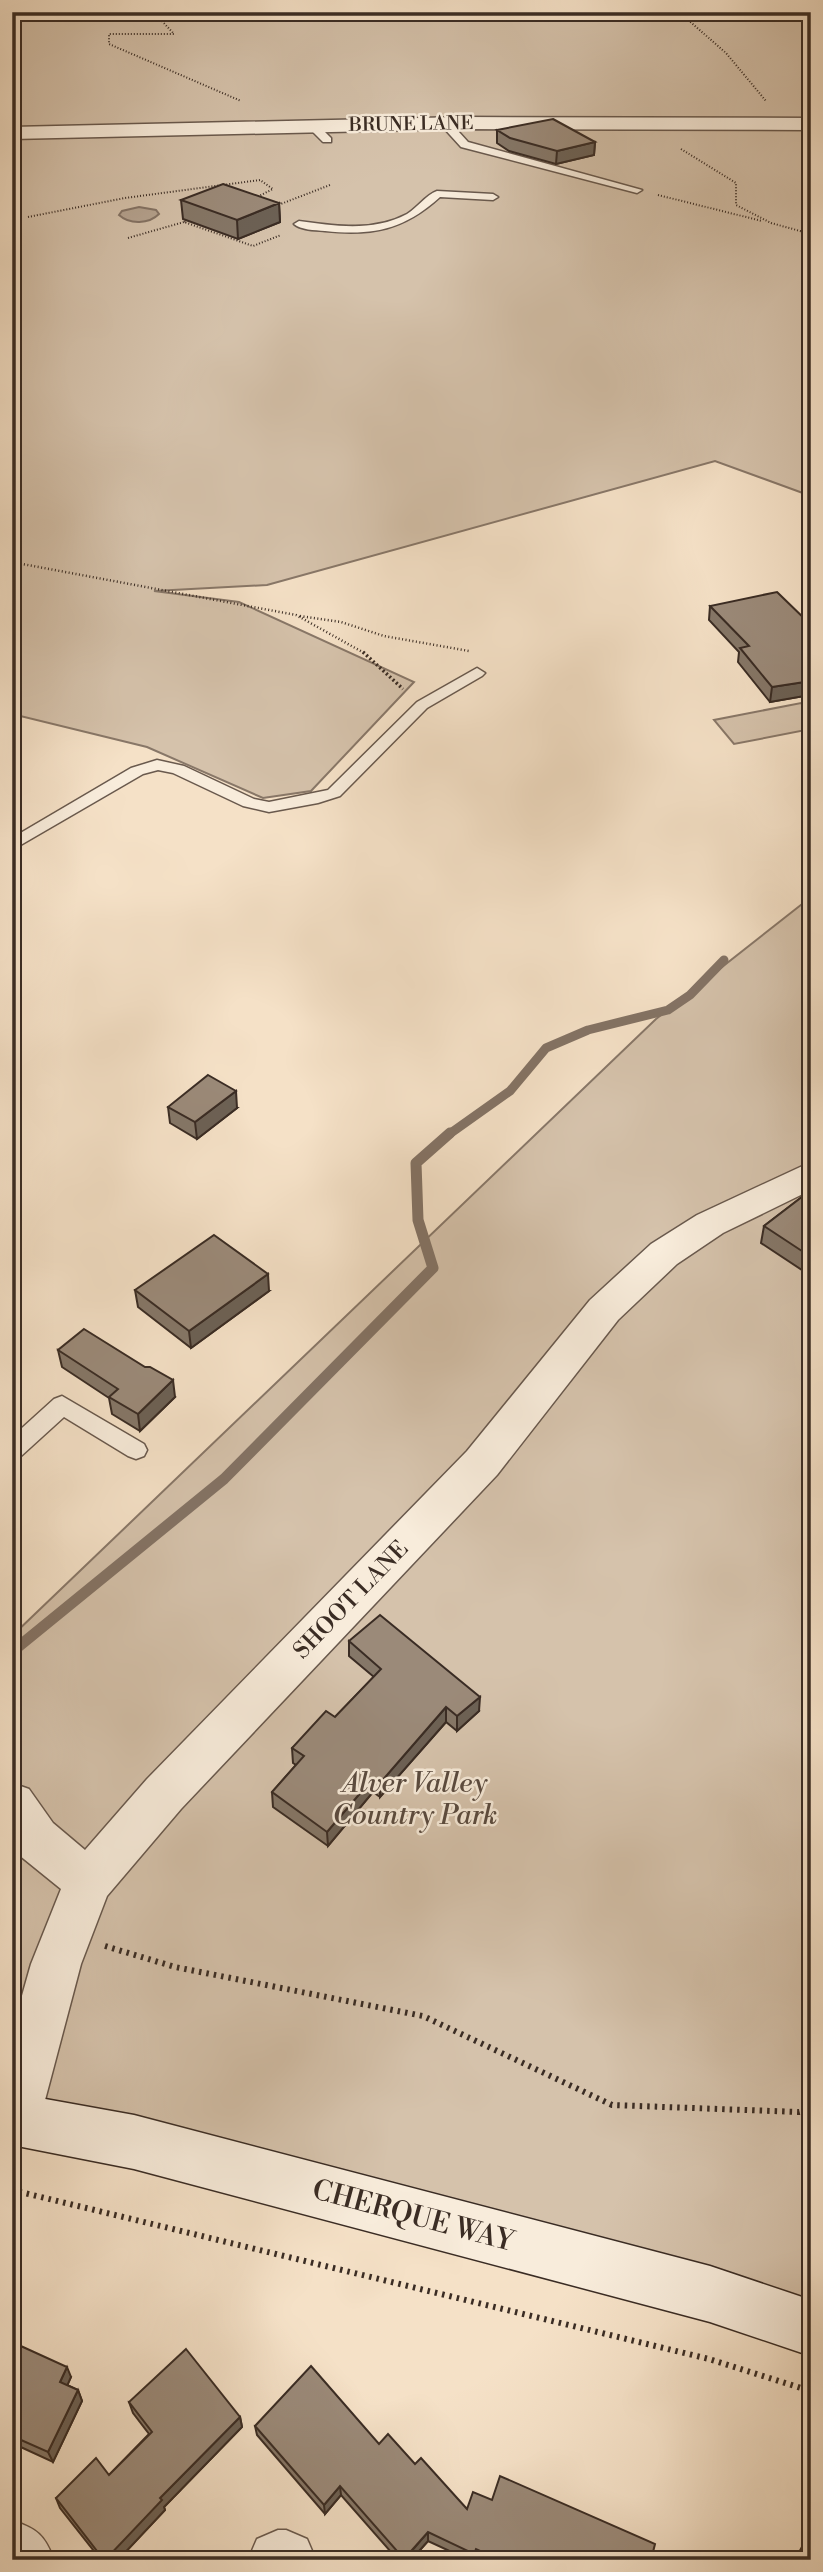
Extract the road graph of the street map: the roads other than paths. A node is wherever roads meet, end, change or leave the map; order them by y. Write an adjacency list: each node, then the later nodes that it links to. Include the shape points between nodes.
1 (445, 123): 2 (street, BRUNE LANE); 3 (street, BRUNE LANE); 6 (lane, via 465,145)
2 (811, 124)
3 (306, 126): 4 (street, BRUNE LANE); 5 (lane)
4 (12, 133)
5 (327, 140)
6 (637, 190)
7 (493, 197): 8 (lane, via 437,194 412,215 376,227)
8 (303, 224)
9 (477, 673): 10 (lane, via 419,709 334,793 269,807 249,803 178,769 157,765 137,771)
10 (12, 845)
11 (811, 1175): 15 (street, SHOOT LANE, via 699,1231 664,1254 604,1310 482,1463 164,1794)
12 (136, 1450): 13 (lane, via 62,1405)
13 (12, 1451)
14 (12, 1804): 15 (street, via 36,1839)
15 (88, 1882): 16 (street, SHOOT LANE, via 56,1964)
16 (13, 2119): 17 (street, CHERQUE WAY, via 160,2149 710,2294)
17 (811, 2328)
18 (12, 2550): 19 (street)
19 (24, 2560)
20 (278, 2560): 21 (street)
21 (286, 2560)

